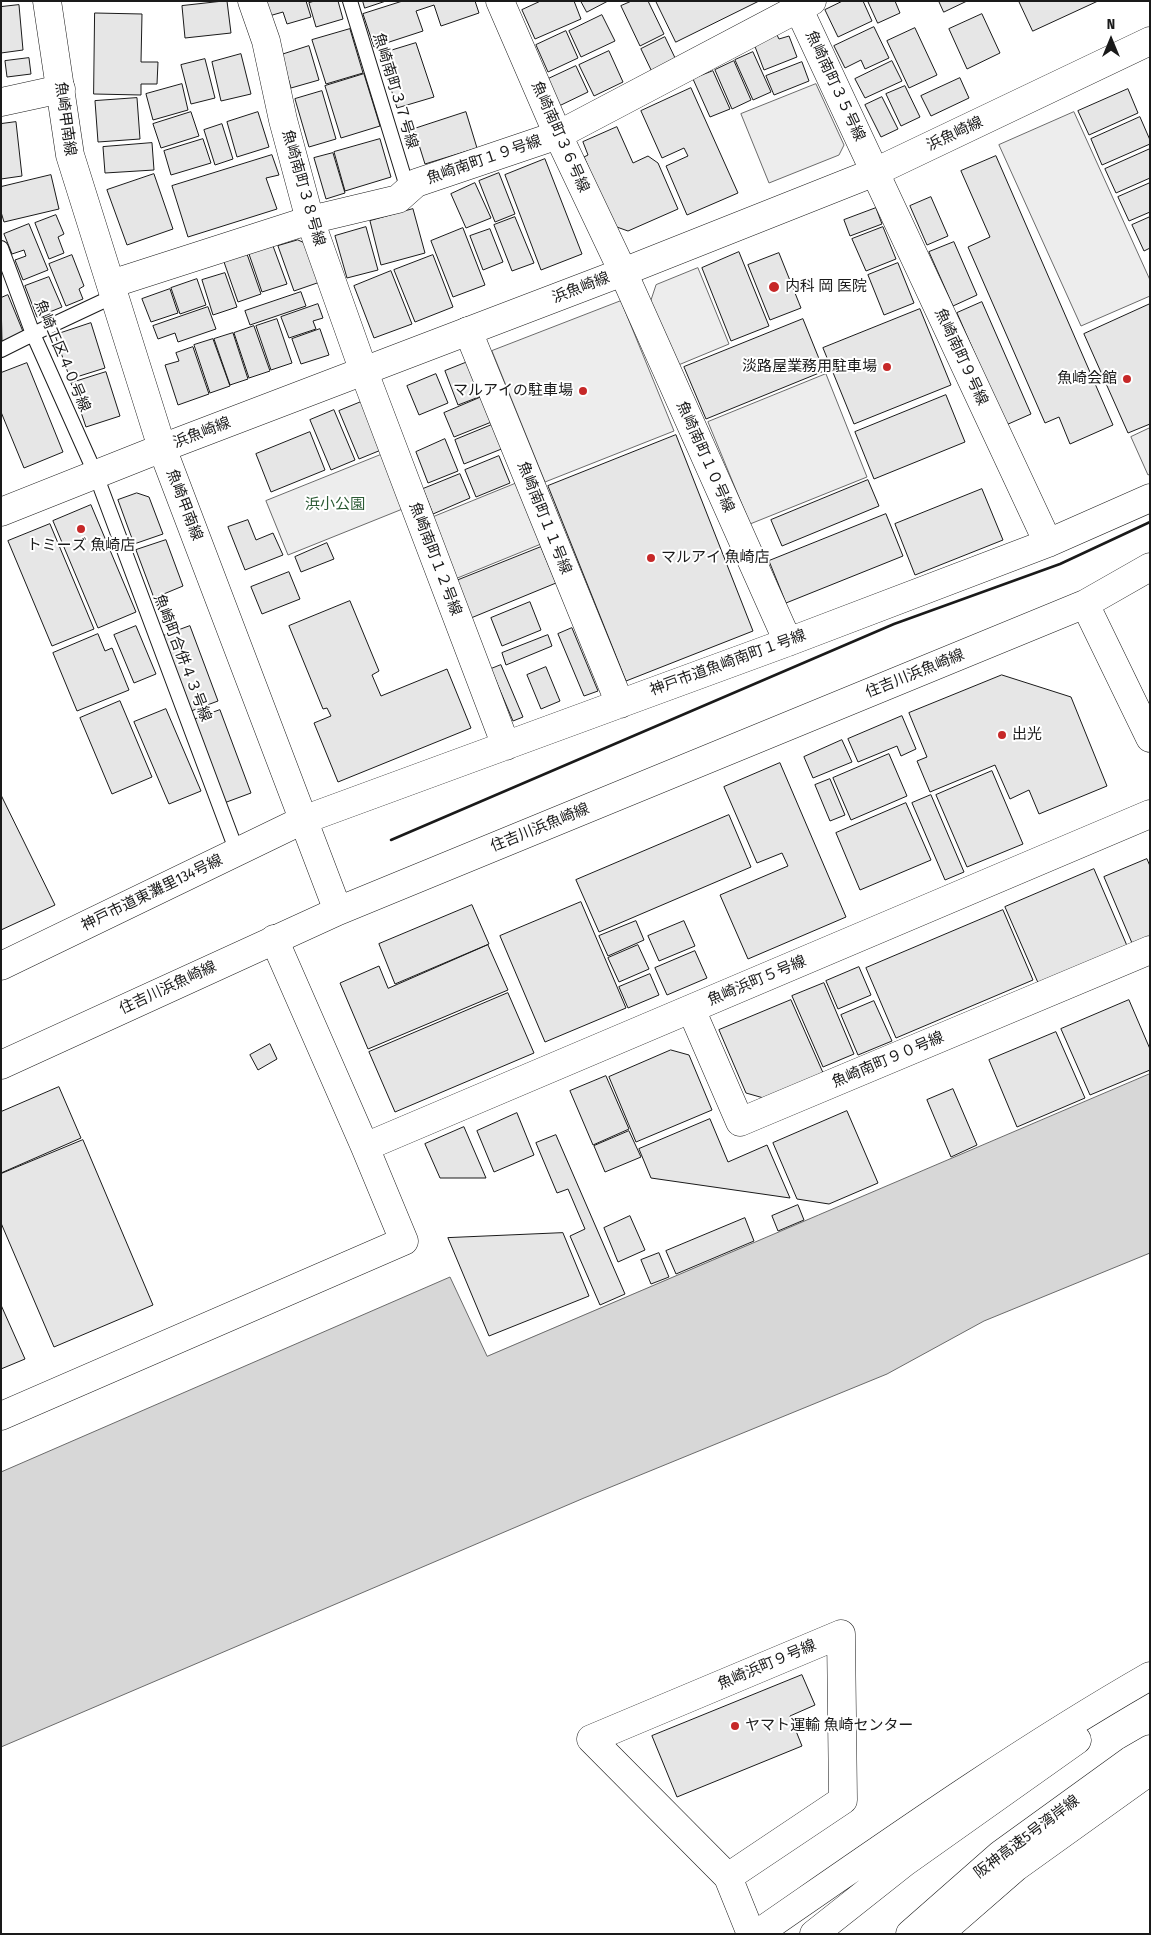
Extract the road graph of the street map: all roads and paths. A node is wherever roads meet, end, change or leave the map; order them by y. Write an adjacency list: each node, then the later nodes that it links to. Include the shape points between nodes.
1 (47, 1): 7 (main road, 魚崎甲南線)
2 (252, 1): 12 (main road, 魚崎南町３８号線, via 266,41)
3 (350, 1): 11 (lane, 魚崎南町３７号線)
4 (500, 1): 9 (main road, 魚崎南町３６号線)
5 (802, 4): 9 (main road, 魚崎南町１９号線); 10 (main road, 魚崎南町３５号線)
6 (1147, 48): 10 (main road, 浜魚崎線)
7 (61, 89): 8 (main road); 15 (main road, 魚崎甲南線, via 70,155)
8 (1, 102)
9 (558, 135): 11 (main road, 魚崎南町１９号線, via 416,183); 14 (main road, 魚崎南町３６号線)
10 (875, 172): 14 (main road, 浜魚崎線); 24 (main road, 魚崎南町９号線)
11 (408, 190): 12 (main road, 魚崎南町１９号線, via 398,199)
12 (310, 220): 15 (main road, 魚崎南町１９号線); 19 (main road, 魚崎南町３８号線)
13 (1, 248): 17 (lane, 魚崎工区４０号線)
14 (623, 272): 16 (main road, 浜魚崎線); 27 (main road, 魚崎南町１０号線)
15 (112, 290): 17 (lane); 20 (main road, 魚崎甲南線)
16 (468, 332): 19 (main road, 浜魚崎線); 28 (main road, 魚崎南町１１号線)
17 (33, 334): 18 (lane); 21 (lane, 魚崎工区４０号線)
18 (1, 350)
19 (364, 372): 20 (main road, 浜魚崎線); 30 (main road, 魚崎南町１２号線)
20 (162, 448): 21 (main road, 浜魚崎線); 32 (main road, 魚崎甲南線)
21 (96, 475): 23 (main road, 浜魚崎線); 33 (lane, 魚崎町合併４３号線)
22 (1150, 498): 24 (main road, 神戸市道魚崎南町１号線)
23 (1, 512)
24 (1048, 543): 27 (main road, 神戸市道魚崎南町１号線)
25 (1150, 567): 26 (main road)
26 (1085, 604): 29 (main road); 34 (main road, 住吉川浜魚崎線)
27 (788, 642): 28 (main road, 神戸市道魚崎南町１号線)
28 (620, 704): 30 (main road, 神戸市道魚崎南町１号線)
29 (1150, 738)
30 (506, 746): 32 (main road, 神戸市道魚崎南町１号線)
31 (1150, 814): 38 (main road, 魚崎浜町５号線)
32 (303, 820): 33 (main road, 神戸市道東灘里134号線); 34 (main road, 魚崎甲南線)
33 (237, 852): 37 (main road, 神戸市道東灘里134号線)
34 (338, 911): 35 (main road, 住吉川浜魚崎線)
35 (274, 939): 39 (main road, 住吉川浜魚崎線); 40 (main road)
36 (1150, 950): 38 (main road, 魚崎南町９０号線, via 740,1122)
37 (1, 966)
38 (691, 1009): 40 (main road, 魚崎浜町５号線)
39 (1, 1065)
40 (365, 1147): 41 (main road, via 404,1241)
41 (1, 1416)
42 (1150, 1676): 44 (main road)
43 (1150, 1693): 44 (main road)
44 (1112, 1706): 49 (main road, via 957,1795); 50 (main road); 51 (main road); 52 (main road)
45 (1150, 1748): 53 (main road, 阪神高速5号湾岸線, via 1001,1854)
46 (1150, 1772): 54 (main road, 阪神高速5号湾岸線, via 1016,1866)
47 (728, 1877): 47 (main road, 魚崎浜町９号線, via 592,1739 841,1634 843,1800); 48 (main road, 魚崎浜町９号線)
48 (751, 1934)
49 (757, 1934)
50 (768, 1934)
51 (789, 1934)
52 (814, 1934)
53 (910, 1934)
54 (939, 1934)

